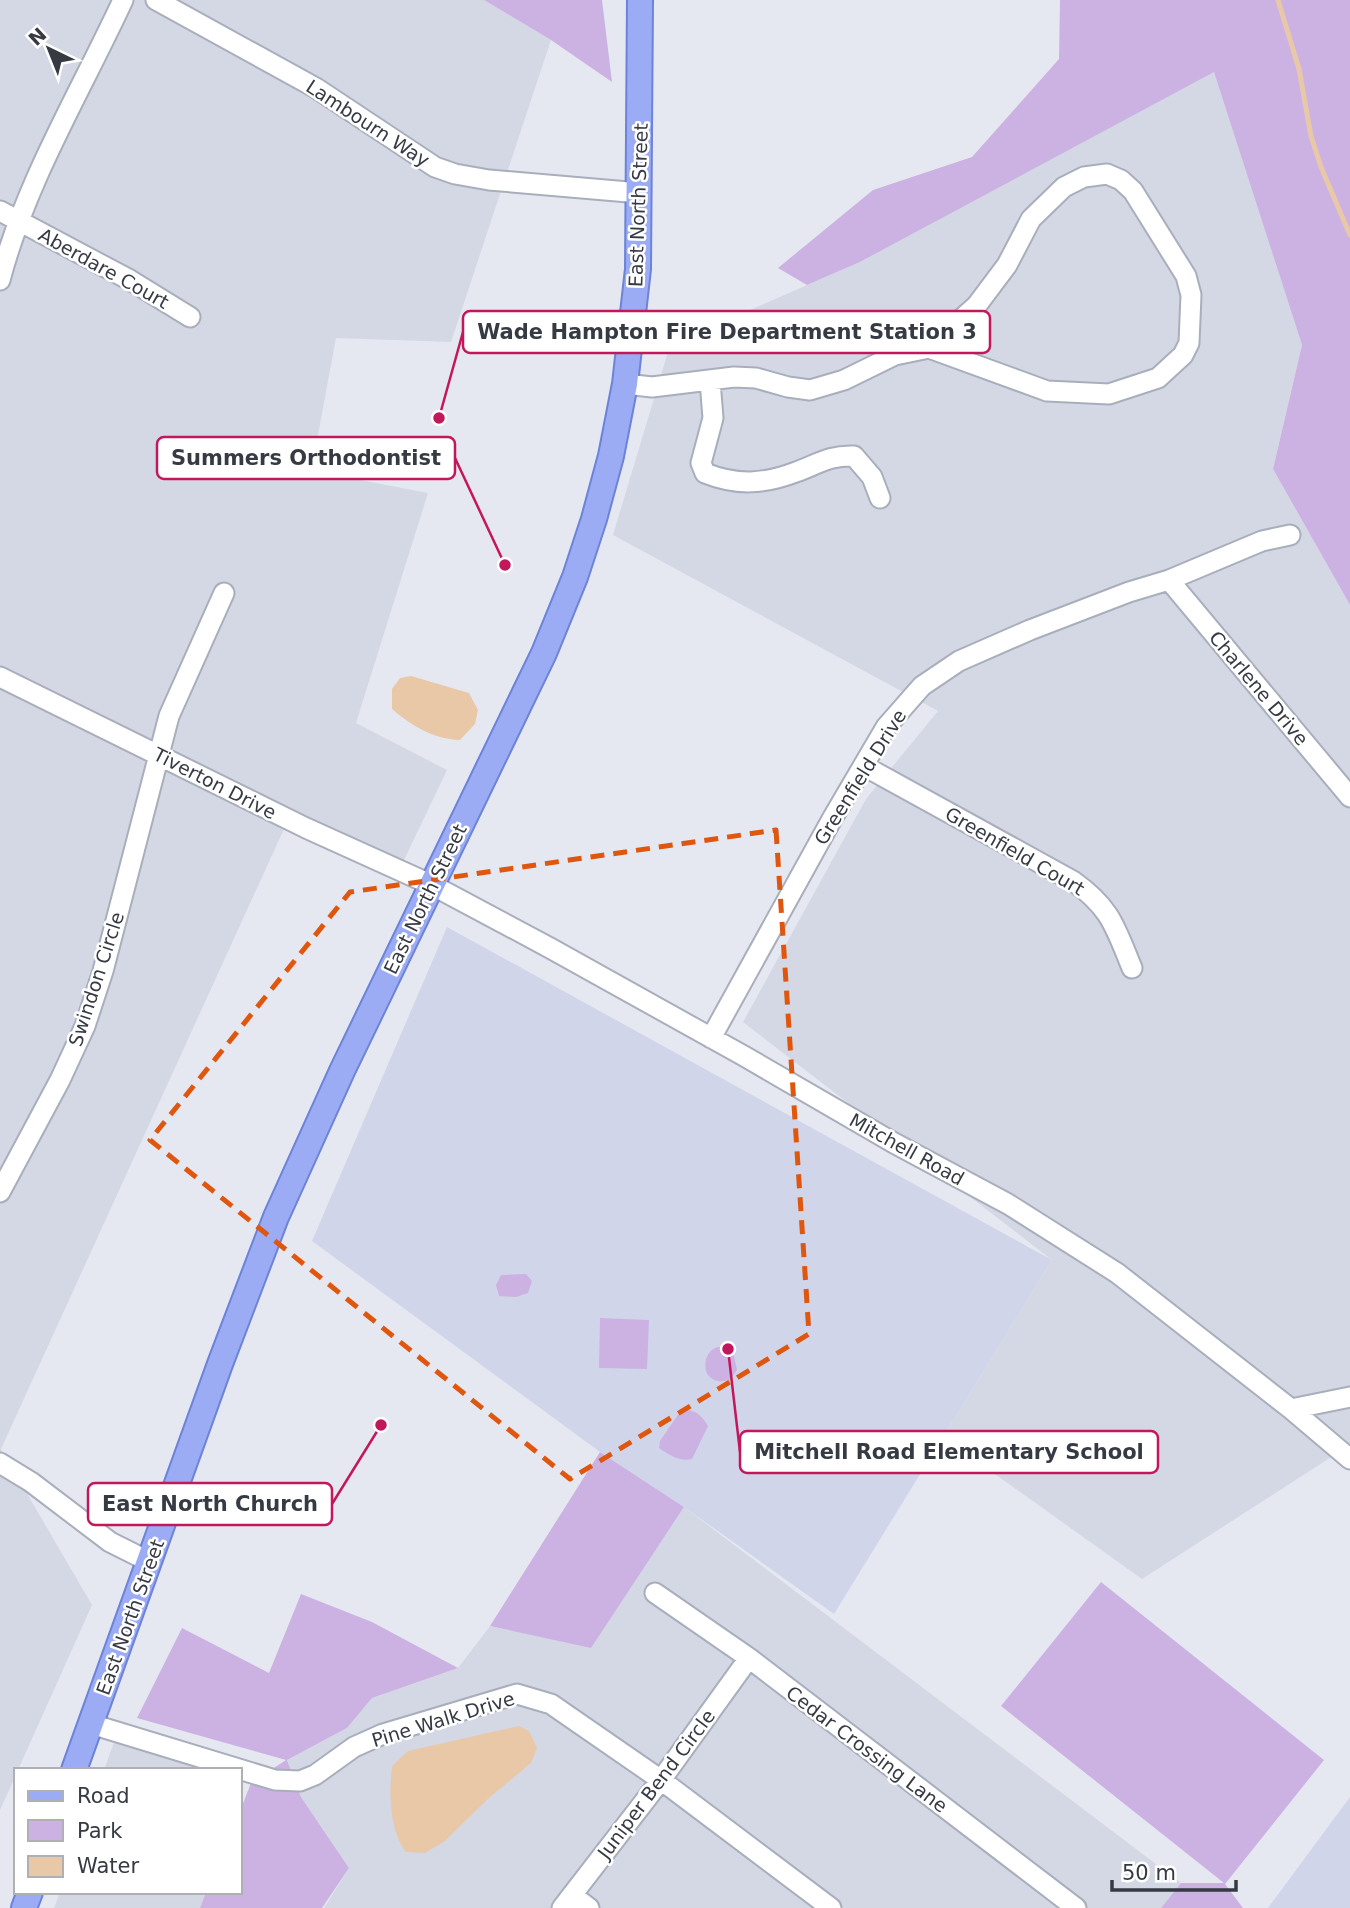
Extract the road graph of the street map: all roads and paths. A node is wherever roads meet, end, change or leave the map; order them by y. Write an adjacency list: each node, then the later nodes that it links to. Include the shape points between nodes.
1 (123, 0): 6 (street, via 54,137)
2 (156, 0): 4 (street, Lambourn Way, via 316,88 435,167 489,180)
3 (640, 0): 4 (main road, East North Street)
4 (640, 193): 11 (main road, East North Street, via 638,269)
5 (0, 211): 6 (street, Aberdare Court)
6 (18, 221): 7 (street); 8 (street, Aberdare Court)
7 (0, 281)
8 (190, 317)
9 (929, 348): 9 (street, via 976,305 1007,265 1031,219 1064,187 1084,177 1107,174 1133,191 1186,276 1191,295 1189,343 1183,355 1158,378 1110,394 1047,391); 10 (street, via 895,355 844,380 810,390 756,378)
10 (710, 381): 11 (street, via 652,387); 12 (street, via 713,418 702,463 705,473 752,484 836,455 854,456 872,477)
11 (625, 384): 20 (main road, East North Street, via 608,466 575,577 544,653)
12 (880, 498)
13 (1290, 535): 14 (street, Greenfield Drive, via 1262,541)
14 (1169, 580): 18 (street, Greenfield Drive, via 1030,630 949,667 901,707); 19 (street, Charlene Drive)
15 (224, 593): 17 (street, Swindon Circle, via 169,716)
16 (0, 677): 17 (street, Tiverton Drive)
17 (158, 754): 20 (street, Tiverton Drive); 23 (street, Swindon Circle, via 85,1026)
18 (864, 766): 21 (street, Greenfield Court, via 1094,896 1112,919); 22 (street, Greenfield Drive)
19 (1350, 797)
20 (432, 885): 22 (street, Mitchell Road); 28 (main road, East North Street, via 276,1217)
21 (1132, 968)
22 (711, 1038): 25 (street, Mitchell Road, via 1008,1204 1117,1273)
23 (0, 1192)
24 (1350, 1398): 25 (street)
25 (1291, 1409): 26 (street, Mitchell Road)
26 (1350, 1459)
27 (0, 1463): 28 (street, via 110,1542)
28 (150, 1562): 31 (main road, East North Street)
29 (655, 1593): 30 (street, Cedar Crossing Lane)
30 (749, 1658): 35 (street, Juniper Bend Circle); 37 (street, Cedar Crossing Lane)
31 (91, 1724): 32 (main road, East North Street); 33 (street, Pine Walk Drive)
32 (75, 1768)
33 (236, 1768)
34 (242, 1770): 35 (street, Pine Walk Drive, via 275,1780 300,1781 383,1734 517,1694 551,1704)
35 (661, 1780): 36 (street, Juniper Bend Circle); 39 (street, Pine Walk Drive)
36 (567, 1901): 38 (street)
37 (1069, 1906)
38 (589, 1908)
39 (831, 1908)

